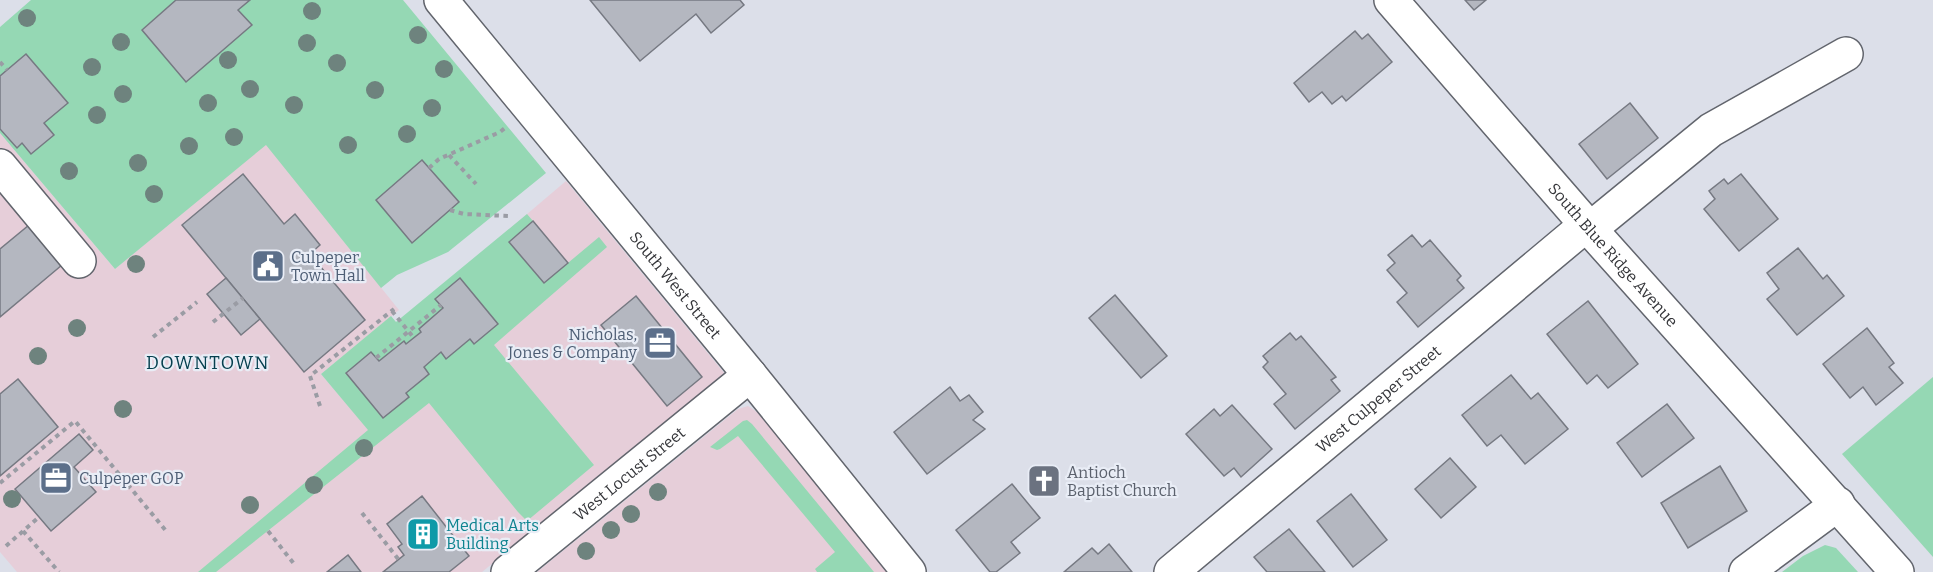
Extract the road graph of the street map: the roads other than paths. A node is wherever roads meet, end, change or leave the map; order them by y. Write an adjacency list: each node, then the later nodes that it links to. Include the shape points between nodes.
1 (441, 0): 7 (street, South West Street)
2 (1391, 0): 5 (street, South Blue Ridge Avenue)
3 (1846, 54): 5 (street, West Culpeper Street, via 1711,130)
4 (0, 166): 6 (street)
5 (1588, 227): 8 (street, South Blue Ridge Avenue); 11 (street, West Culpeper Street)
6 (79, 261)
7 (750, 375): 9 (street, West Locust Street); 10 (street, South West Street)
8 (1838, 504): 12 (street); 13 (street, South Blue Ridge Avenue)
9 (508, 572)
10 (909, 572)
11 (1171, 572)
12 (1746, 572)
13 (1897, 572)

